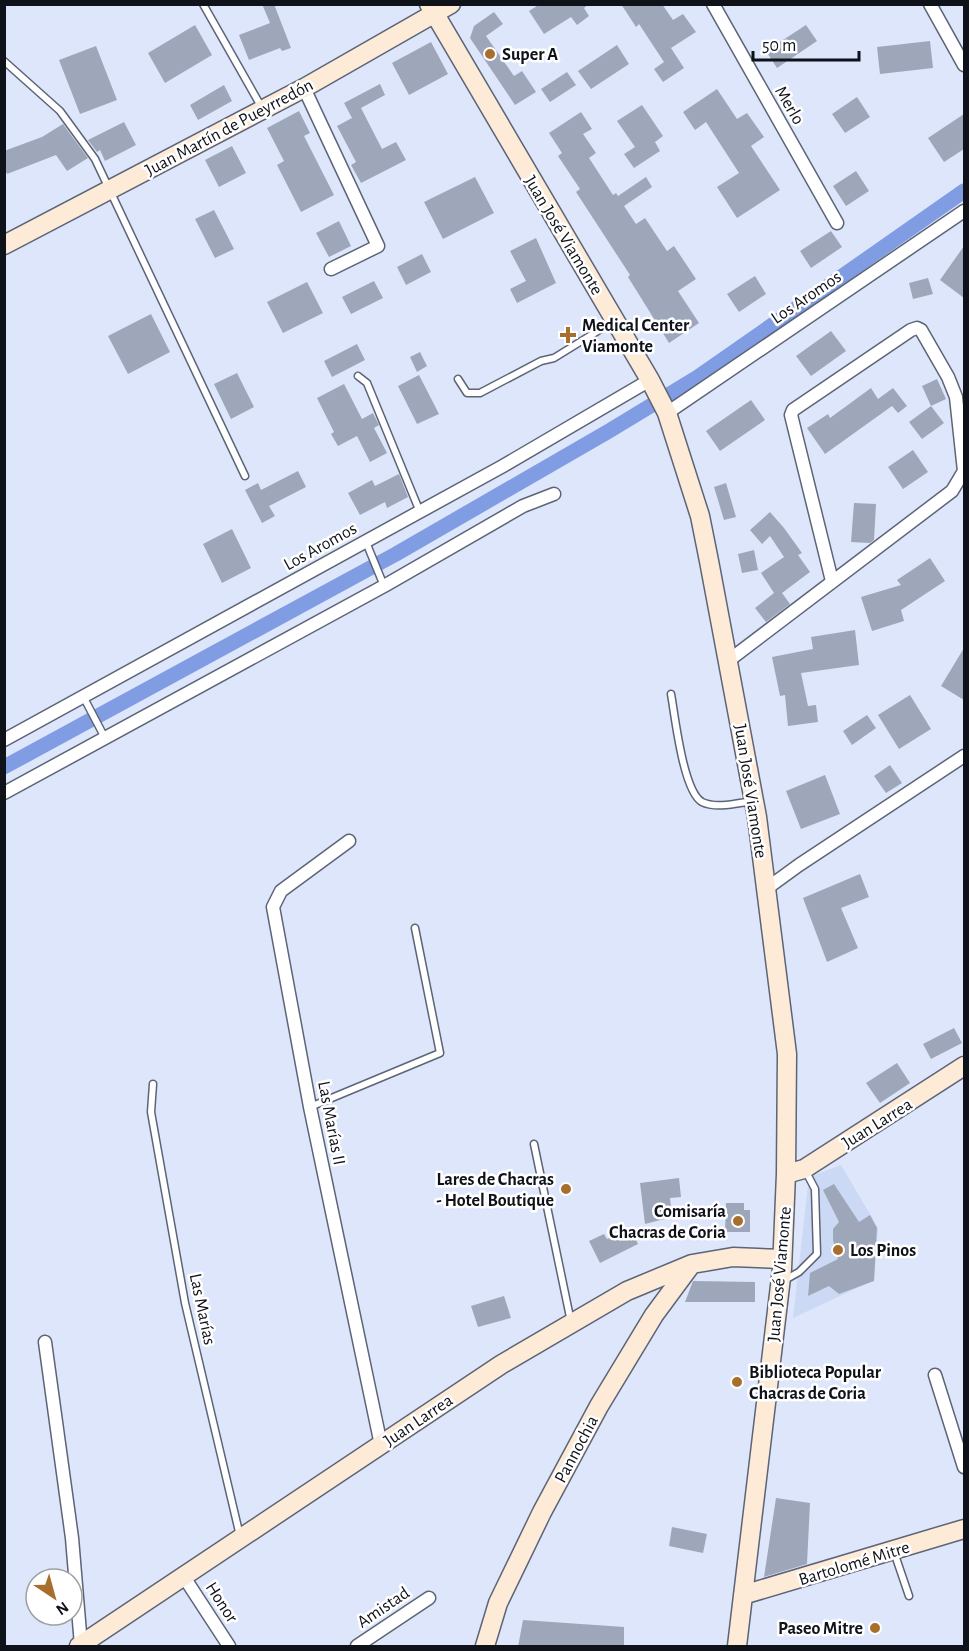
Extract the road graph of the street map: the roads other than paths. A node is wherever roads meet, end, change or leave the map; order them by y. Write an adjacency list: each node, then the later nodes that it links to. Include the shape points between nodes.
1 (203, 4): 9 (lane)
2 (451, 4): 5 (main road, Juan Martín de Pueyrredón)
3 (713, 4): 12 (street, Merlo)
4 (930, 4): 7 (street)
5 (432, 10): 8 (main road, Juan Martín de Pueyrredón); 15 (main road, Juan José Viamonte)
6 (4, 61): 10 (lane, via 60,111 95,159)
7 (964, 65)
8 (304, 88): 9 (main road, Juan Martín de Pueyrredón); 14 (street, via 378,246)
9 (262, 109): 10 (main road, Juan Martín de Pueyrredón)
10 (110, 189): 13 (main road, Juan Martín de Pueyrredón); 20 (lane)
11 (964, 211): 19 (street, Los Aromos)
12 (837, 223)
13 (4, 245)
14 (331, 269)
15 (615, 321): 17 (lane, via 554,358 480,393 466,393); 18 (main road, Juan José Viamonte)
16 (358, 376): 22 (lane, via 367,383)
17 (458, 380)
18 (650, 380): 19 (main road, Juan José Viamonte); 22 (street, Los Aromos)
19 (667, 413): 26 (main road, Juan José Viamonte, via 700,516)
20 (245, 476)
21 (554, 494): 25 (street, via 523,506)
22 (420, 512): 23 (street, Los Aromos)
23 (366, 541): 25 (lane); 28 (street, Los Aromos)
24 (832, 581): 24 (street, via 791,415 917,328 956,397 964,471 952,491); 26 (street)
25 (384, 586): 29 (street)
26 (728, 661): 33 (main road, Juan José Viamonte)
27 (671, 694): 33 (lane, via 692,791 701,801 714,805)
28 (84, 698): 29 (lane); 30 (street, Los Aromos)
29 (105, 738): 32 (street)
30 (4, 740)
31 (964, 756): 35 (street)
32 (4, 793)
33 (754, 801): 35 (main road, Juan José Viamonte)
34 (349, 841): 39 (street, Las Marías II, via 281,891 273,907)
35 (766, 889): 42 (main road, Juan José Viamonte, via 786,1054)
36 (415, 928): 39 (lane, via 440,1053)
37 (964, 1066): 41 (main road, Juan Larrea)
38 (153, 1084): 52 (lane, Las Marías, via 151,1112 185,1303)
39 (310, 1107): 49 (street, Las Marías II)
40 (534, 1144): 46 (lane)
41 (804, 1169): 42 (main road, Juan Larrea); 45 (lane, via 815,1189 817,1254 799,1272)
42 (786, 1174): 43 (main road, Juan José Viamonte)
43 (782, 1259): 44 (main road, Juan Larrea, via 733,1257); 45 (main road, Juan José Viamonte)
44 (692, 1264): 46 (main road, Juan Larrea, via 627,1291); 61 (main road, Pannochia, via 654,1315 599,1406 514,1568)
45 (780, 1282): 55 (main road, Juan José Viamonte)
46 (571, 1323): 49 (main road, Juan Larrea)
47 (45, 1342): 58 (street, via 72,1538)
48 (935, 1375): 50 (street)
49 (381, 1445): 52 (main road, Juan Larrea)
50 (964, 1467)
51 (964, 1529): 53 (main road, Bartolomé Mitre)
52 (241, 1538): 54 (main road, Juan Larrea)
53 (893, 1551): 55 (main road, Bartolomé Mitre); 56 (lane)
54 (184, 1577): 58 (main road, Juan Larrea); 59 (street, Honor)
55 (743, 1595): 62 (main road, Juan José Viamonte)
56 (909, 1596)
57 (429, 1598): 60 (street, Amistad)
58 (80, 1646)
59 (229, 1647)
60 (357, 1647)
61 (485, 1647)
62 (737, 1647)

